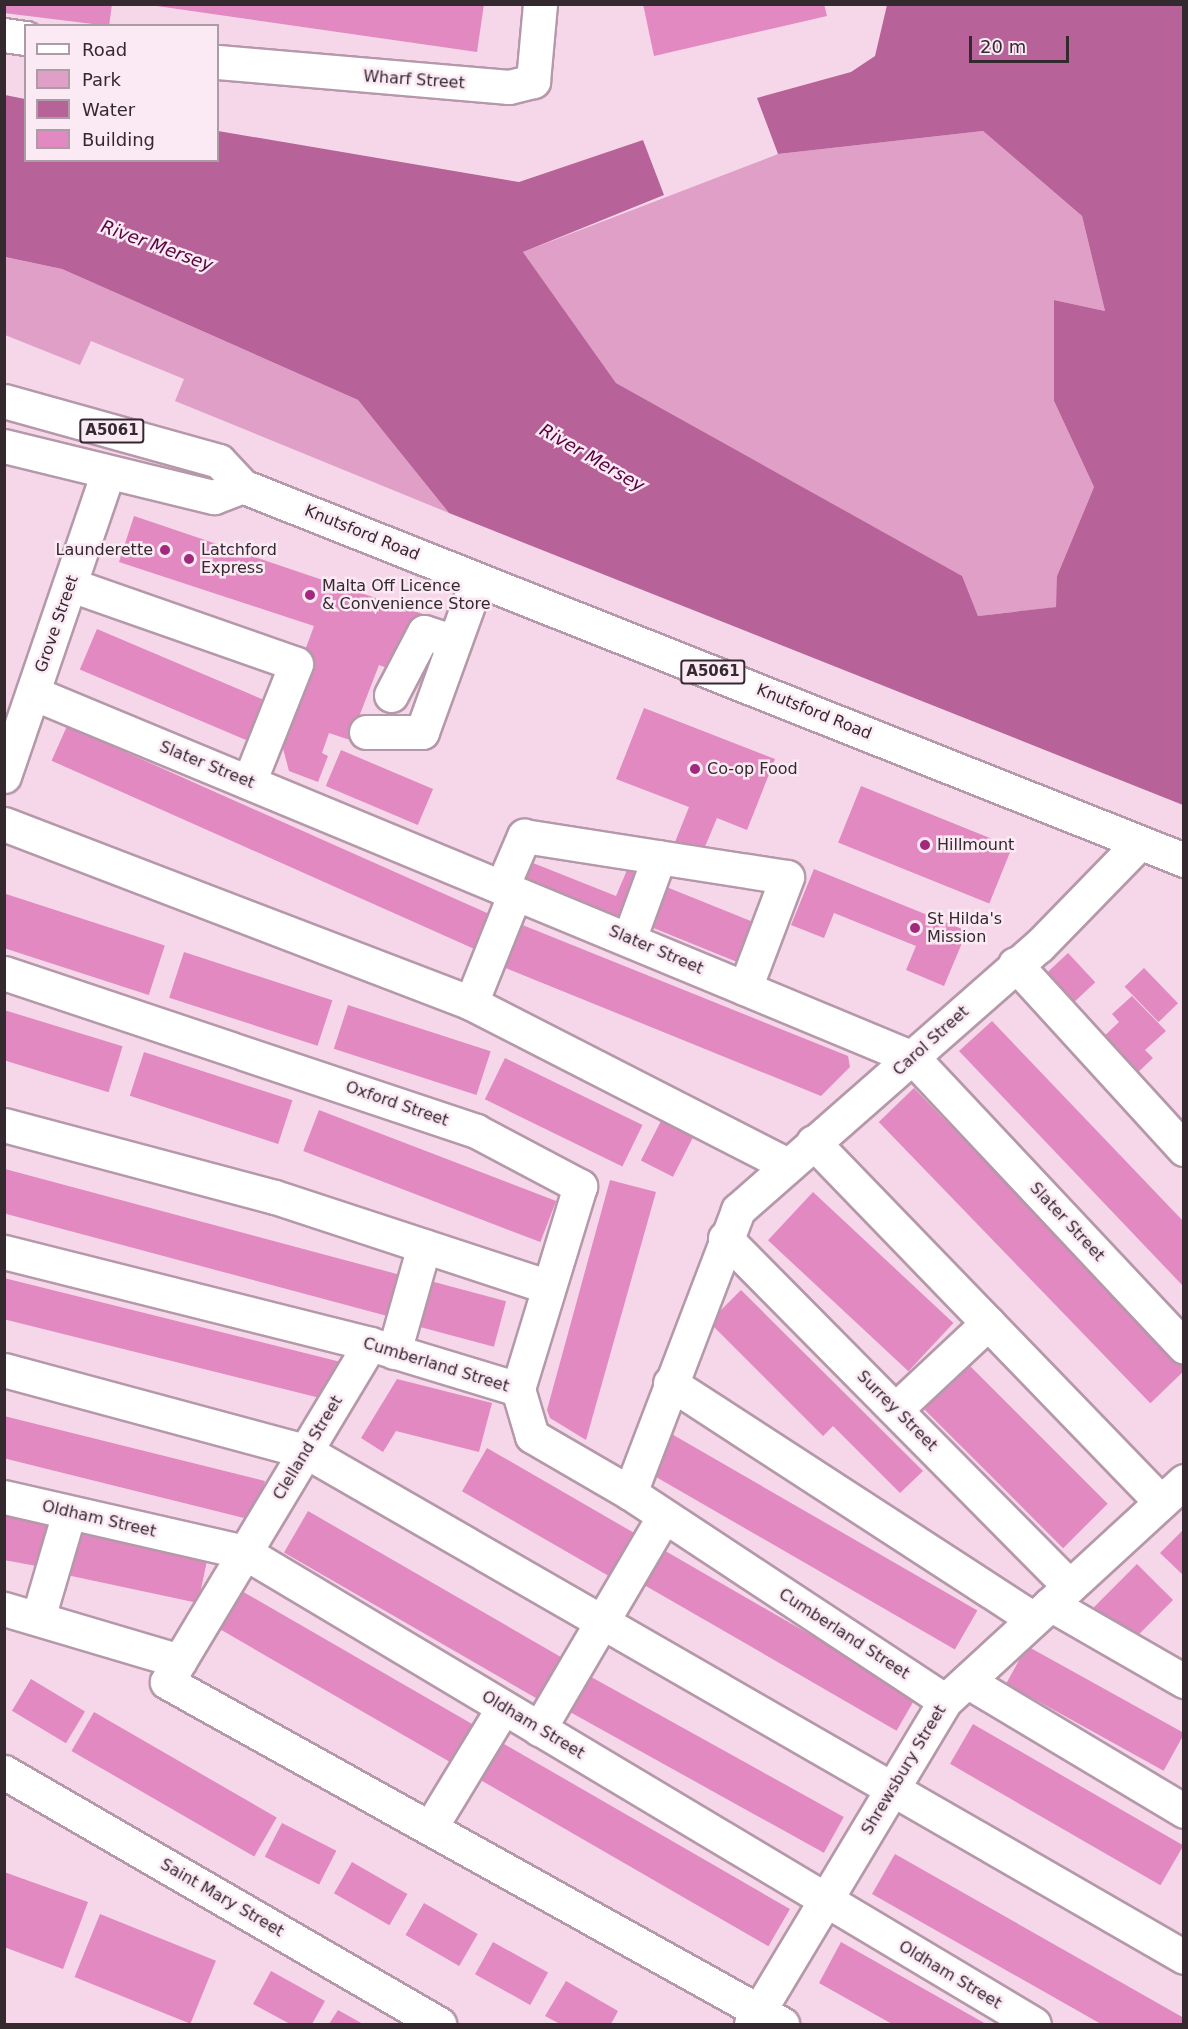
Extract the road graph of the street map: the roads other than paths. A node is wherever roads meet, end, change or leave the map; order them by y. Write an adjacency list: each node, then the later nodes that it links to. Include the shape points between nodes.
1 (540, 4): 4 (main road, Wharf Street, via 533,81 509,87)
2 (4, 35): 3 (main road)
3 (24, 38)
4 (219, 62)
5 (4, 401): 8 (main road, Knutsford Road / A5061, via 219,461)
6 (4, 446): 7 (main road, A5061)
7 (108, 472): 8 (main road, A5061, via 213,497); 10 (main road, Grove Street)
8 (242, 486): 9 (main road, Knutsford Road / A5061)
9 (477, 580): 11 (main road); 18 (main road, Knutsford Road / A5061)
10 (71, 585): 12 (main road, Grove Street); 16 (main road, via 296,664)
11 (454, 642): 13 (main road, via 424,632); 14 (main road, via 422,732)
12 (33, 693): 15 (main road, Grove Street); 16 (main road, Slater Street)
13 (391, 695)
14 (366, 732)
15 (4, 776)
16 (249, 782): 21 (main road, Slater Street)
17 (4, 824): 26 (main road)
18 (1139, 843): 20 (main road, Knutsford Road / A5061); 23 (main road, Carol Street)
19 (659, 857): 21 (main road, via 524,836); 22 (main road); 25 (main road, via 787,877)
20 (1184, 860)
21 (508, 890): 22 (main road, Slater Street); 26 (main road)
22 (629, 939): 25 (main road, Slater Street)
23 (1015, 964): 27 (main road, Carol Street); 30 (main road)
24 (4, 973): 35 (main road, Oxford Street, via 476,1131 580,1186)
25 (745, 988): 27 (main road, Slater Street)
26 (471, 1003): 31 (main road)
27 (913, 1058): 29 (main road, Carol Street); 37 (main road, Slater Street)
28 (4, 1125): 33 (main road, via 275,1197)
29 (813, 1142): 31 (main road, Carol Street); 36 (main road)
30 (1184, 1149)
31 (788, 1165): 32 (main road, Carol Street, via 738,1210)
32 (725, 1238): 40 (main road, Carol Street); 42 (main road, Surrey Street)
33 (424, 1246): 35 (main road); 38 (main road, Clelland Street)
34 (4, 1252): 38 (main road, Cumberland Street)
35 (548, 1287): 41 (main road, Oxford Street)
36 (988, 1323): 42 (main road); 44 (main road)
37 (1184, 1347)
38 (382, 1348): 41 (main road, Cumberland Street); 43 (main road, Clelland Street)
39 (4, 1370): 43 (main road)
40 (670, 1383): 45 (main road, Carol Street); 50 (main road)
41 (518, 1389): 45 (main road, Cumberland Street, via 532,1436)
42 (896, 1410): 50 (main road, Surrey Street)
43 (307, 1452): 49 (main road, Clelland Street); 53 (main road)
44 (1172, 1491): 50 (main road, Shrewsbury Street)
45 (630, 1493): 48 (main road, Cumberland Street)
46 (4, 1497): 47 (main road, Oldham Street)
47 (69, 1513): 49 (main road, Oldham Street); 52 (main road)
48 (664, 1516): 53 (main road); 56 (main road, Cumberland Street)
49 (244, 1552): 54 (main road, Clelland Street); 57 (main road, Oldham Street)
50 (1051, 1603): 55 (main road); 56 (main road, Shrewsbury Street)
51 (4, 1609): 52 (main road)
52 (38, 1618): 54 (main road)
53 (602, 1623): 58 (main road); 60 (main road)
54 (179, 1661): 62 (main road, Clelland Street, via 167,1682)
55 (1184, 1681)
56 (956, 1691): 60 (main road, Shrewsbury Street); 61 (main road, Cumberland Street)
57 (503, 1708): 58 (main road, Oldham Street); 62 (main road)
58 (539, 1729): 63 (main road, Oldham Street)
59 (4, 1772): 66 (main road, Saint Mary Street)
60 (893, 1791): 63 (main road, Shrewsbury Street); 64 (main road)
61 (1184, 1811)
62 (430, 1828): 65 (main road)
63 (827, 1901): 65 (main road, Shrewsbury Street); 67 (main road, Oldham Street)
64 (1184, 1957)
65 (764, 2020)
66 (439, 2025)
67 (1034, 2025)

